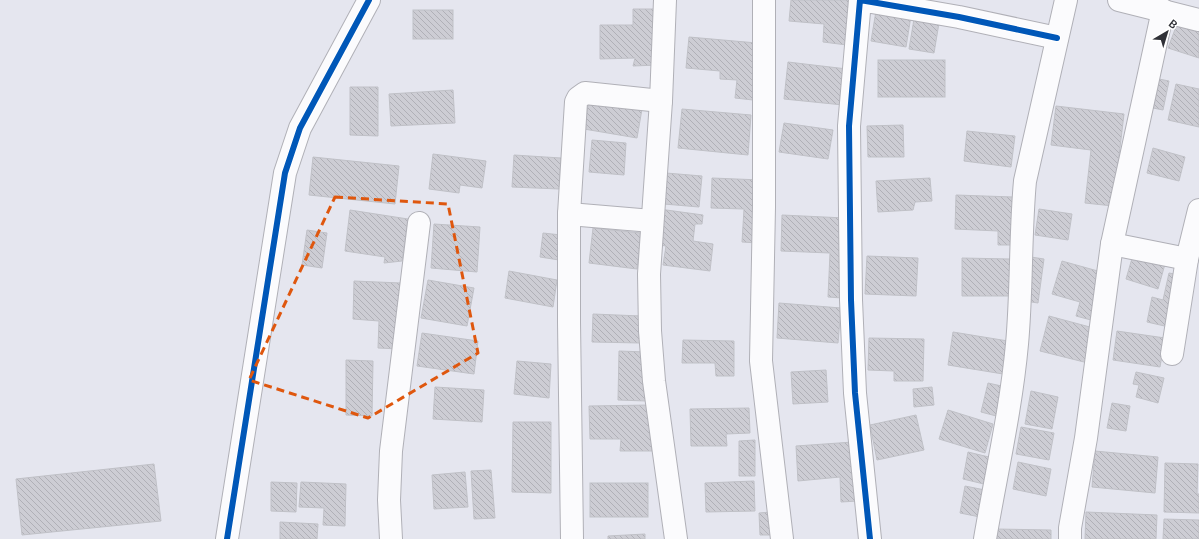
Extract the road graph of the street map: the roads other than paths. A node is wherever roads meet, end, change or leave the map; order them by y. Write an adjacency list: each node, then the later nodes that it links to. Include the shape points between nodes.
1 (369, 0): 18 (street, via 300,128 285,173)
2 (665, 0): 10 (street)
3 (764, 0): 22 (street, via 761,361)
4 (1066, 0): 9 (street)
5 (1119, 0): 7 (street)
6 (960, 9): 9 (street); 23 (street, via 860,0 849,126 851,300 855,393)
7 (1163, 10): 8 (street); 15 (street)
8 (1199, 20)
9 (1058, 38): 24 (street, via 1025,181 1014,374)
10 (662, 101): 12 (street, via 585,93 578,98); 13 (street)
11 (1199, 210): 16 (street)
12 (569, 214): 13 (street); 20 (street)
13 (652, 221): 21 (street, via 649,274 650,338)
14 (419, 223): 19 (street, via 391,451)
15 (1112, 244): 16 (street); 25 (street)
16 (1187, 259): 17 (street)
17 (1172, 354)
18 (227, 539)
19 (391, 539)
20 (572, 539)
21 (676, 539)
22 (782, 539)
23 (870, 539)
24 (985, 539)
25 (1070, 539)

